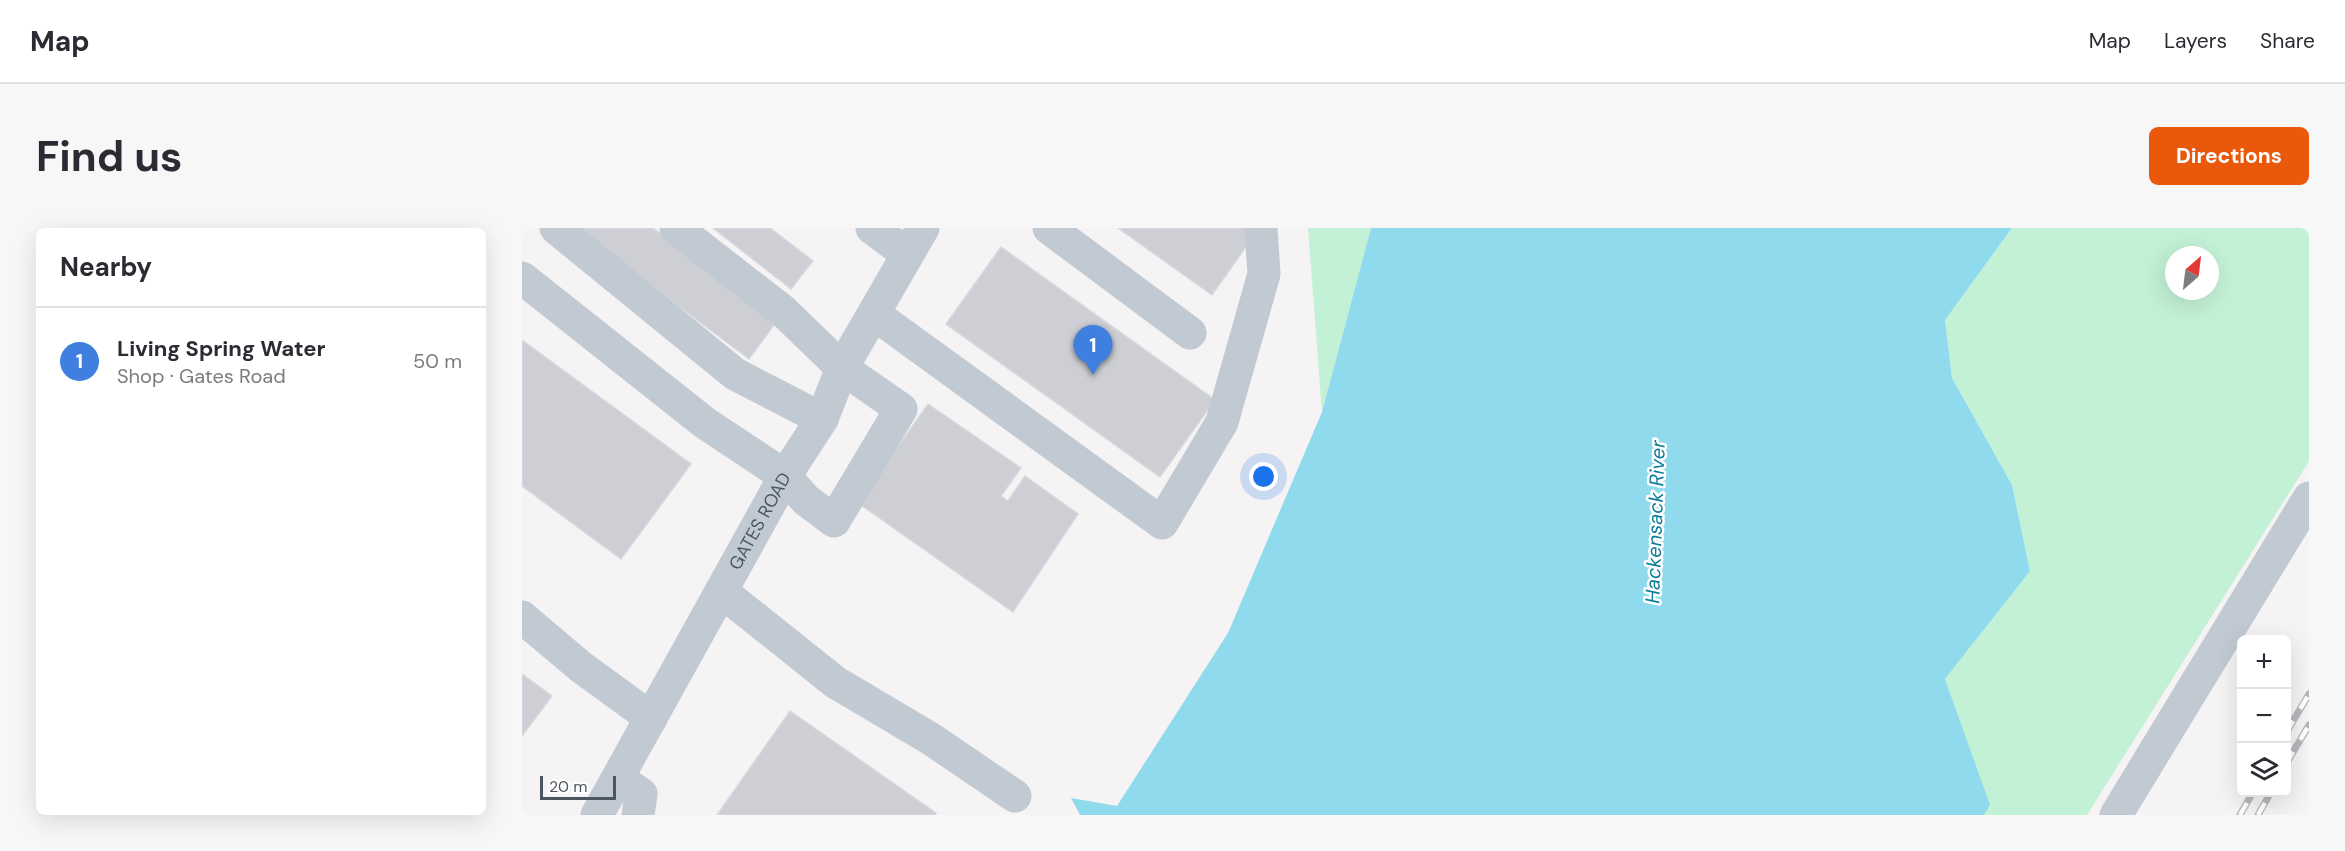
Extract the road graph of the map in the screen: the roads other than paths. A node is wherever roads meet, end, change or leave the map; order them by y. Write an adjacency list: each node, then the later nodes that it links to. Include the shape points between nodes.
1 (556, 228): 11 (street, via 735,374)
2 (676, 228): 10 (street, via 783,311)
3 (872, 228): 6 (street)
4 (1049, 228): 9 (street)
5 (1261, 228): 8 (street, via 1264,274 1222,423 1162,523)
6 (915, 241): 8 (street, GATES ROAD)
7 (522, 278): 12 (street, via 705,423)
8 (874, 314): 10 (street, GATES ROAD)
9 (1190, 333)
10 (842, 368): 11 (street, GATES ROAD); 12 (street, via 901,409 834,521 806,500)
11 (822, 419): 12 (street, GATES ROAD)
12 (785, 476): 14 (street, GATES ROAD)
13 (2309, 498): 21 (street)
14 (722, 591): 16 (street, GATES ROAD); 18 (street, via 836,682)
15 (522, 617): 16 (street)
16 (651, 718): 17 (street, GATES ROAD)
17 (618, 778): 19 (street, GATES ROAD); 20 (street, via 640,794)
18 (1015, 796)
19 (597, 815)
20 (638, 815)
21 (2116, 815)

